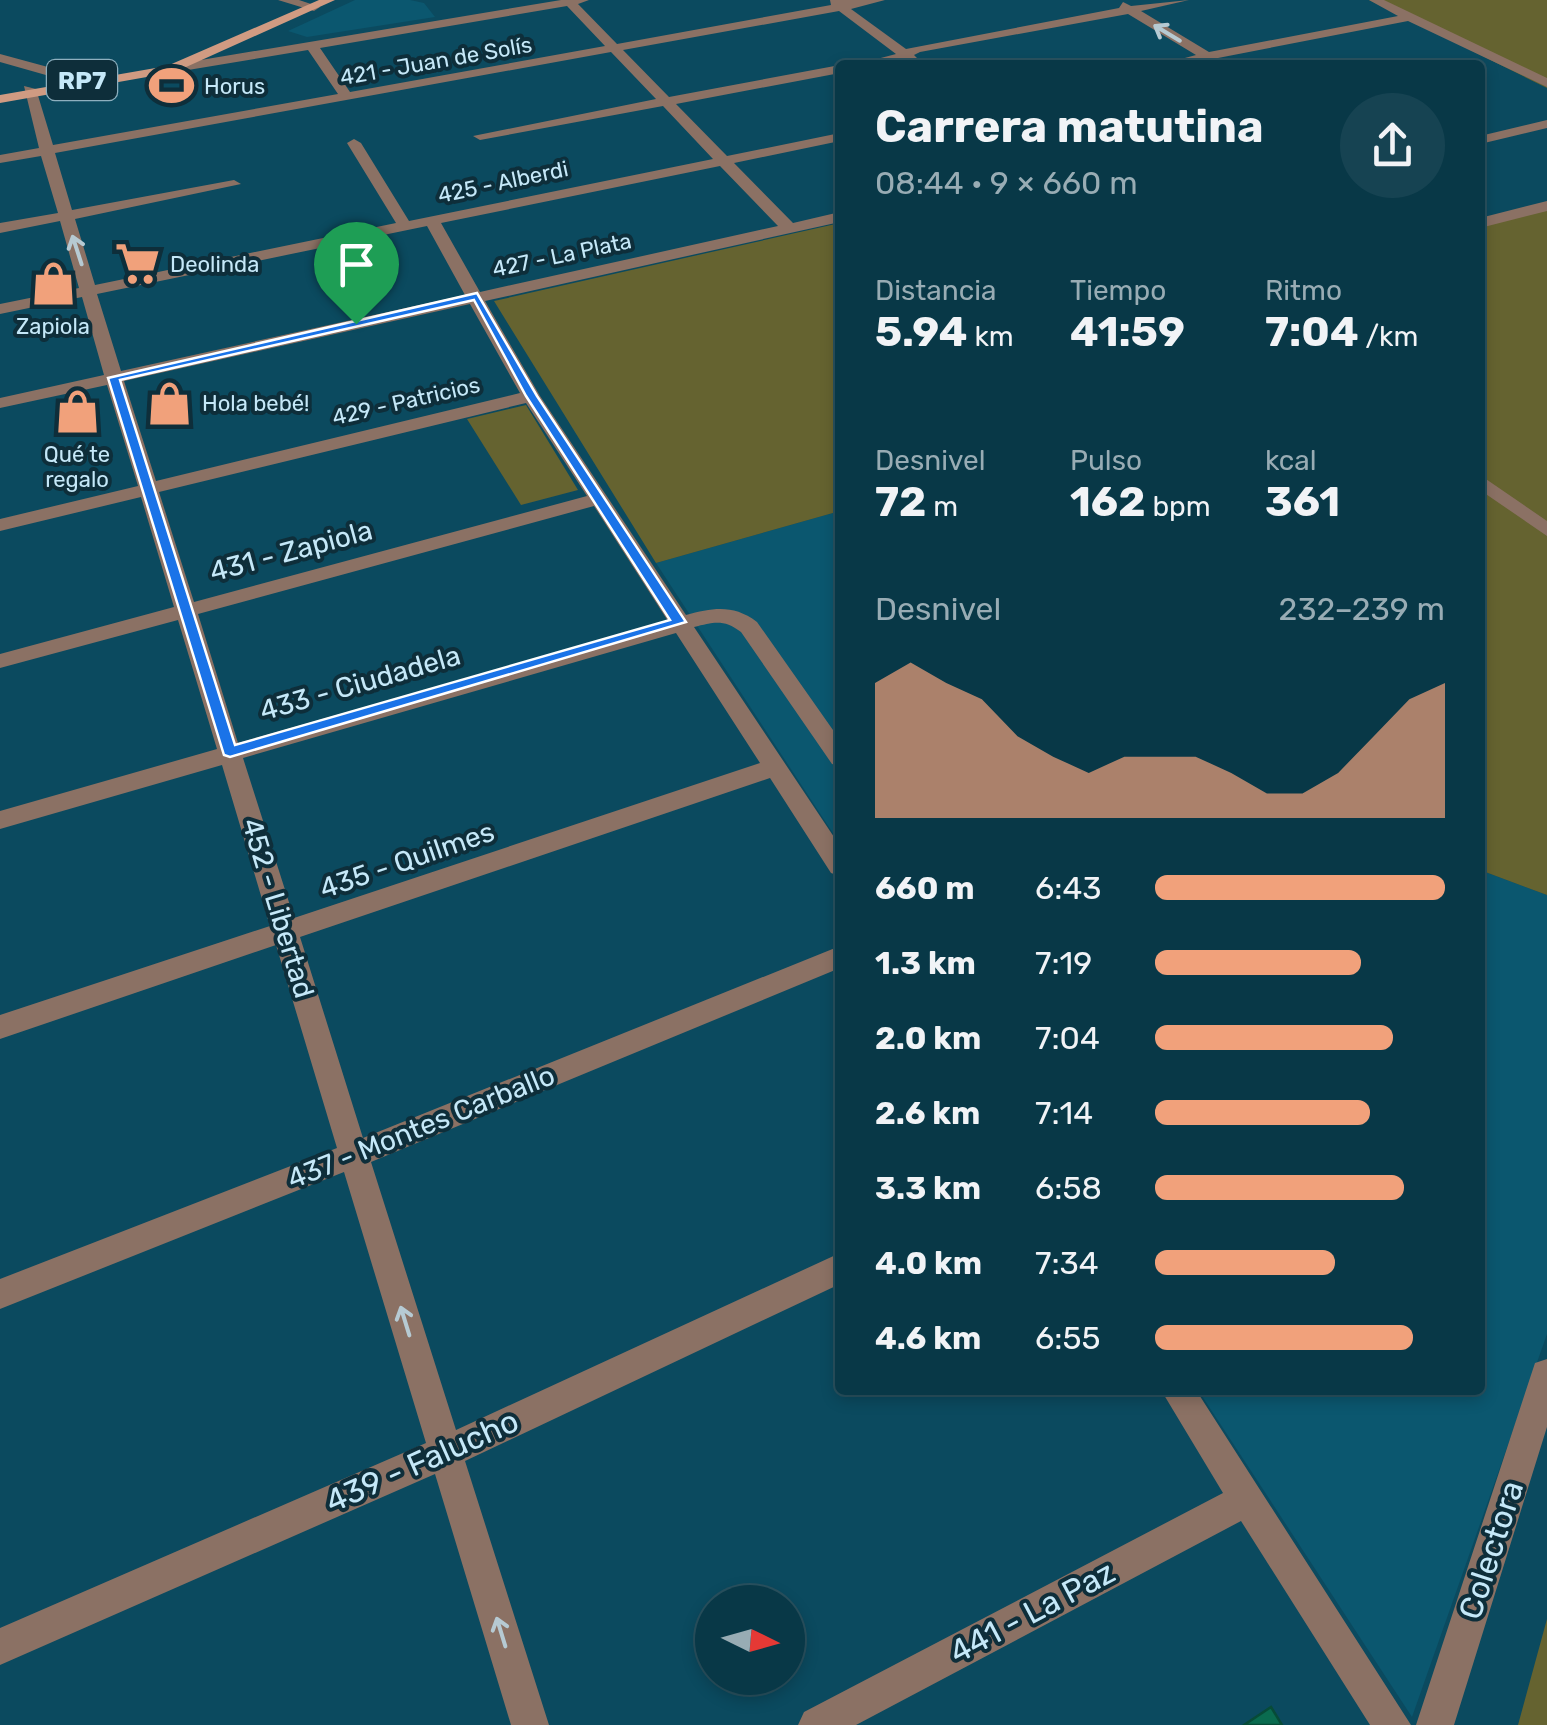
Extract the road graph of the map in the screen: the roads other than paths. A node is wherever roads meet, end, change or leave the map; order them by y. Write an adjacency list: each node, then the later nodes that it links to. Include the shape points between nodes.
1 (284, 0): 8 (street)
2 (329, 0): 8 (main road, RP7)
3 (879, 0): 9 (street, 421 - Juan de Solís)
4 (1112, 0): 10 (street)
5 (1183, 0): 10 (street)
6 (1376, 0): 11 (street)
7 (576, 1): 13 (street); 14 (street)
8 (310, 4): 12 (main road, RP7); 25 (main road, RP7)
9 (838, 4): 14 (street, 421 - Juan de Solís); 16 (street)
10 (1129, 10): 16 (street); 18 (street, one-way to 10)
11 (1409, 16): 18 (street); 24 (street)
12 (248, 39): 15 (main road); 17 (main road, RP7)
13 (312, 46): 15 (street); 32 (street)
14 (615, 49): 32 (street, 421 - Juan de Solís); 33 (street)
15 (268, 53): 17 (street)
16 (905, 54): 20 (street); 21 (street)
17 (223, 55): 25 (street)
18 (1206, 56): 22 (street); 23 (street)
19 (0, 58): 28 (street)
20 (880, 60)
21 (913, 60)
22 (1188, 60)
23 (1213, 60)
24 (1507, 64): 26 (street); 29 (street)
25 (167, 67): 28 (main road, RP7); 30 (main road, RP7)
26 (1485, 69)
27 (835, 70): 33 (street)
28 (68, 79): 30 (main road, RP7)
29 (1547, 83)
30 (29, 92): 31 (main road, RP7); 39 (street, 452 - Libertad)
31 (0, 96)
32 (347, 98): 39 (street, 421 - Juan de Solís)
33 (666, 101): 35 (street); 41 (street)
34 (1547, 124): 37 (street)
35 (480, 136)
36 (835, 138): 41 (street, 425 - Alberdi)
37 (1485, 139)
38 (354, 143): 48 (street)
39 (45, 151): 40 (street, 421 - Juan de Solís); 44 (street, 452 - Libertad)
40 (0, 159)
41 (723, 160): 47 (street, 425 - Alberdi); 50 (street)
42 (234, 184): 44 (street)
43 (1547, 206): 46 (street)
44 (66, 216): 49 (street); 51 (street, 452 - Libertad, one-way to 44)
45 (835, 218): 50 (street, 427 - La Plata)
46 (1485, 219)
47 (431, 220): 48 (street, 425 - Alberdi); 52 (street)
48 (405, 226): 51 (street, 425 - Alberdi)
49 (0, 228)
50 (789, 228): 52 (street, 427 - La Plata)
51 (91, 291): 53 (street, 425 - Alberdi); 54 (street, 452 - Libertad)
52 (477, 296): 54 (street, 427 - La Plata); 55 (street)
53 (0, 310)
54 (114, 378): 56 (street, 427 - La Plata); 58 (street, 452 - Libertad)
55 (532, 396): 58 (street, 429 - Patricios); 59 (street)
56 (0, 402)
57 (1485, 485): 61 (street)
58 (148, 488): 60 (street, 429 - Patricios); 62 (street, 452 - Libertad)
59 (598, 498): 62 (street, 431 - Zapiola); 63 (street)
60 (0, 524)
61 (1547, 530)
62 (186, 610): 64 (street, 431 - Zapiola); 66 (street, 452 - Libertad)
63 (679, 622): 65 (street, 433 - Ciudadela, via 716,614 749,627); 66 (street, 433 - Ciudadela); 67 (street)
64 (0, 660)
65 (835, 751)
66 (230, 752): 68 (street, 433 - Ciudadela); 70 (street, 452 - Libertad)
67 (776, 767): 69 (street); 70 (street, 435 - Quilmes)
68 (0, 820)
69 (835, 858)
70 (285, 933): 72 (street, 435 - Quilmes); 73 (street, 452 - Libertad)
71 (835, 959): 73 (street, 437 - Montes Carballo)
72 (0, 1027)
73 (354, 1156): 75 (street, 437 - Montes Carballo); 78 (street, 452 - Libertad, one-way to 73)
74 (835, 1270): 78 (street, 439 - Falucho)
75 (0, 1294)
76 (1547, 1376): 84 (street, Colectora)
77 (1180, 1395): 79 (street)
78 (446, 1452): 80 (street, 439 - Falucho); 81 (street, 452 - Libertad, one-way to 78)
79 (1248, 1498): 82 (street, 441 - La Paz); 83 (street)
80 (0, 1647)
81 (530, 1725)
82 (817, 1725)
83 (1392, 1725)
84 (1434, 1725)

